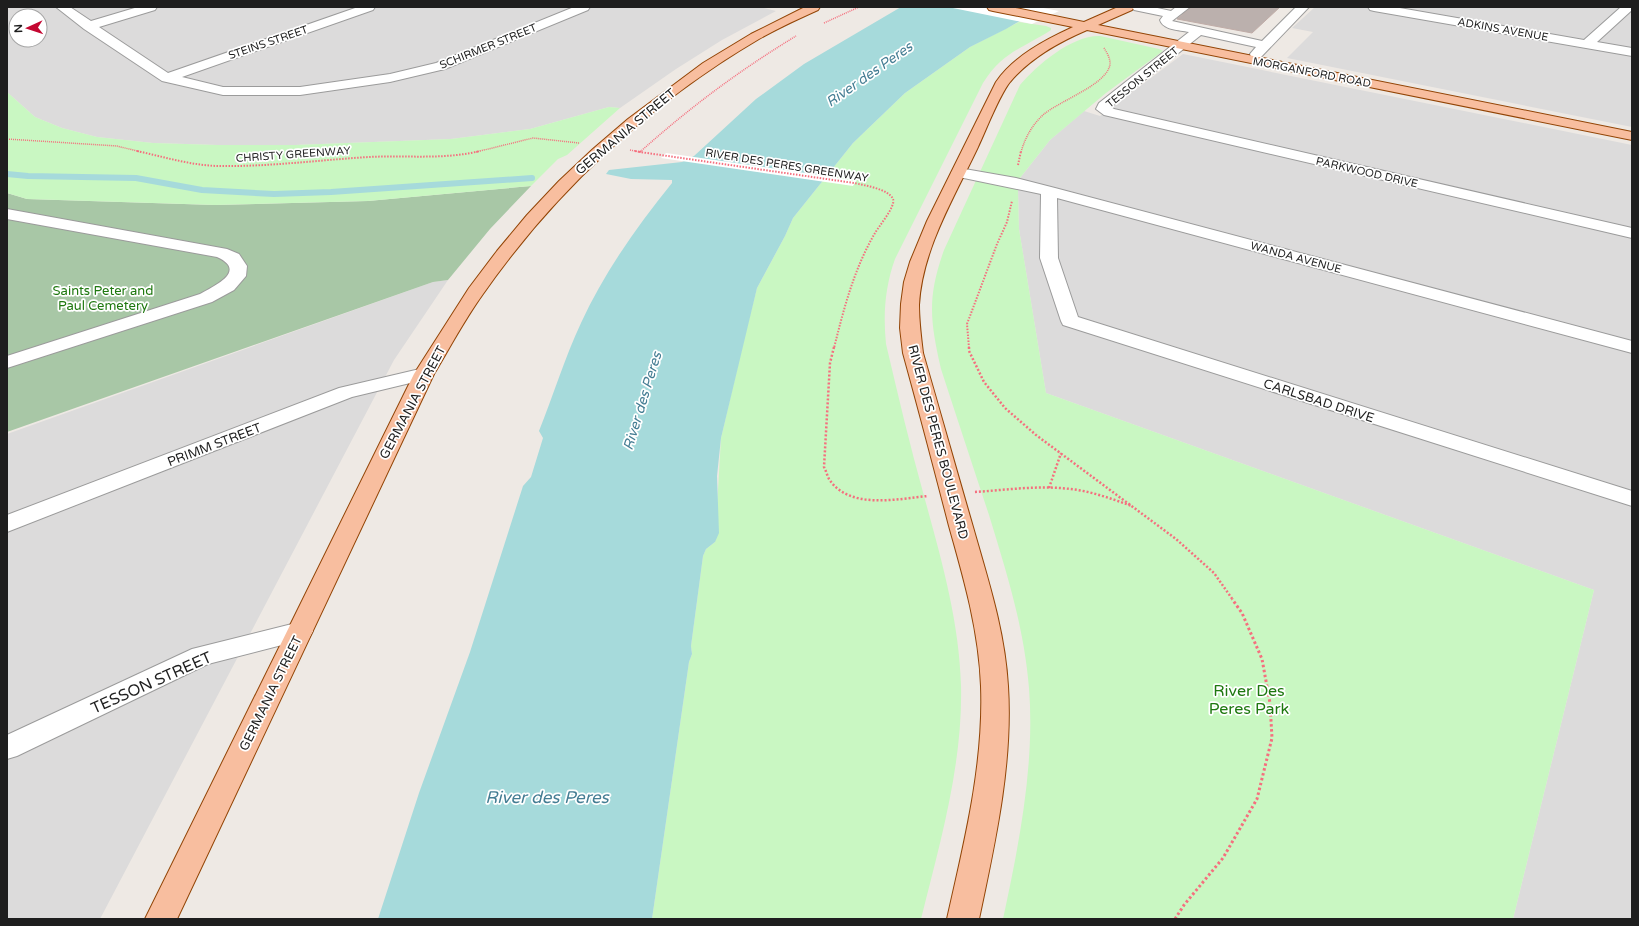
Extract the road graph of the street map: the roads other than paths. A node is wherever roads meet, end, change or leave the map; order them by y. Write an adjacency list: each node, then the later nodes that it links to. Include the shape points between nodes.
1 (62, 7): 14 (street)
2 (151, 7): 14 (street)
3 (369, 7): 22 (street, STEINS STREET)
4 (584, 7): 22 (street, SCHIRMER STREET, via 440,66 390,78 300,91 223,91)
5 (993, 7): 15 (main road, MORGANFORD ROAD)
6 (1128, 7): 15 (main road, RIVER DES PERES BOULEVARD)
7 (1138, 7): 13 (street)
8 (1184, 7): 13 (street)
9 (1303, 7): 19 (street)
10 (1628, 7): 17 (street)
11 (1384, 8): 17 (street, ADKINS AVENUE)
12 (819, 15): 31 (main road, GERMANIA STREET, via 748,41 705,67 646,110 599,150 566,182 501,256)
13 (1172, 15): 16 (street, via 1166,20 1167,23)
14 (88, 26): 22 (street)
15 (1087, 26): 18 (main road, MORGANFORD ROAD); 25 (main road, RIVER DES PERES BOULEVARD, via 1036,51 1007,76 996,93)
16 (1198, 31): 18 (street, TESSON STREET); 19 (street)
17 (1587, 44): 20 (street, ADKINS AVENUE)
18 (1181, 45): 21 (main road, MORGANFORD ROAD); 23 (street, TESSON STREET)
19 (1265, 45): 21 (street)
20 (1632, 52)
21 (1251, 59): 24 (main road, MORGANFORD ROAD)
22 (167, 78)
23 (1103, 109): 28 (street, PARKWOOD DRIVE)
24 (1632, 136)
25 (958, 173): 26 (street, WANDA AVENUE); 37 (main road, RIVER DES PERES BOULEVARD, via 919,260 908,310 913,353 986,615 995,696 991,771)
26 (1049, 191): 29 (street, WANDA AVENUE); 32 (street, CARLSBAD DRIVE, via 1049,258 1070,321)
27 (7, 214): 30 (street, via 221,253 233,258 238,266 237,276 228,286 206,298)
28 (1632, 233)
29 (1632, 346)
30 (7, 362)
31 (424, 374): 33 (street, PRIMM STREET, via 346,392); 34 (main road, GERMANIA STREET)
32 (1632, 498)
33 (7, 524)
34 (300, 631): 35 (street, TESSON STREET, via 201,656); 36 (main road, GERMANIA STREET)
35 (7, 748)
36 (161, 919)
37 (963, 919)

